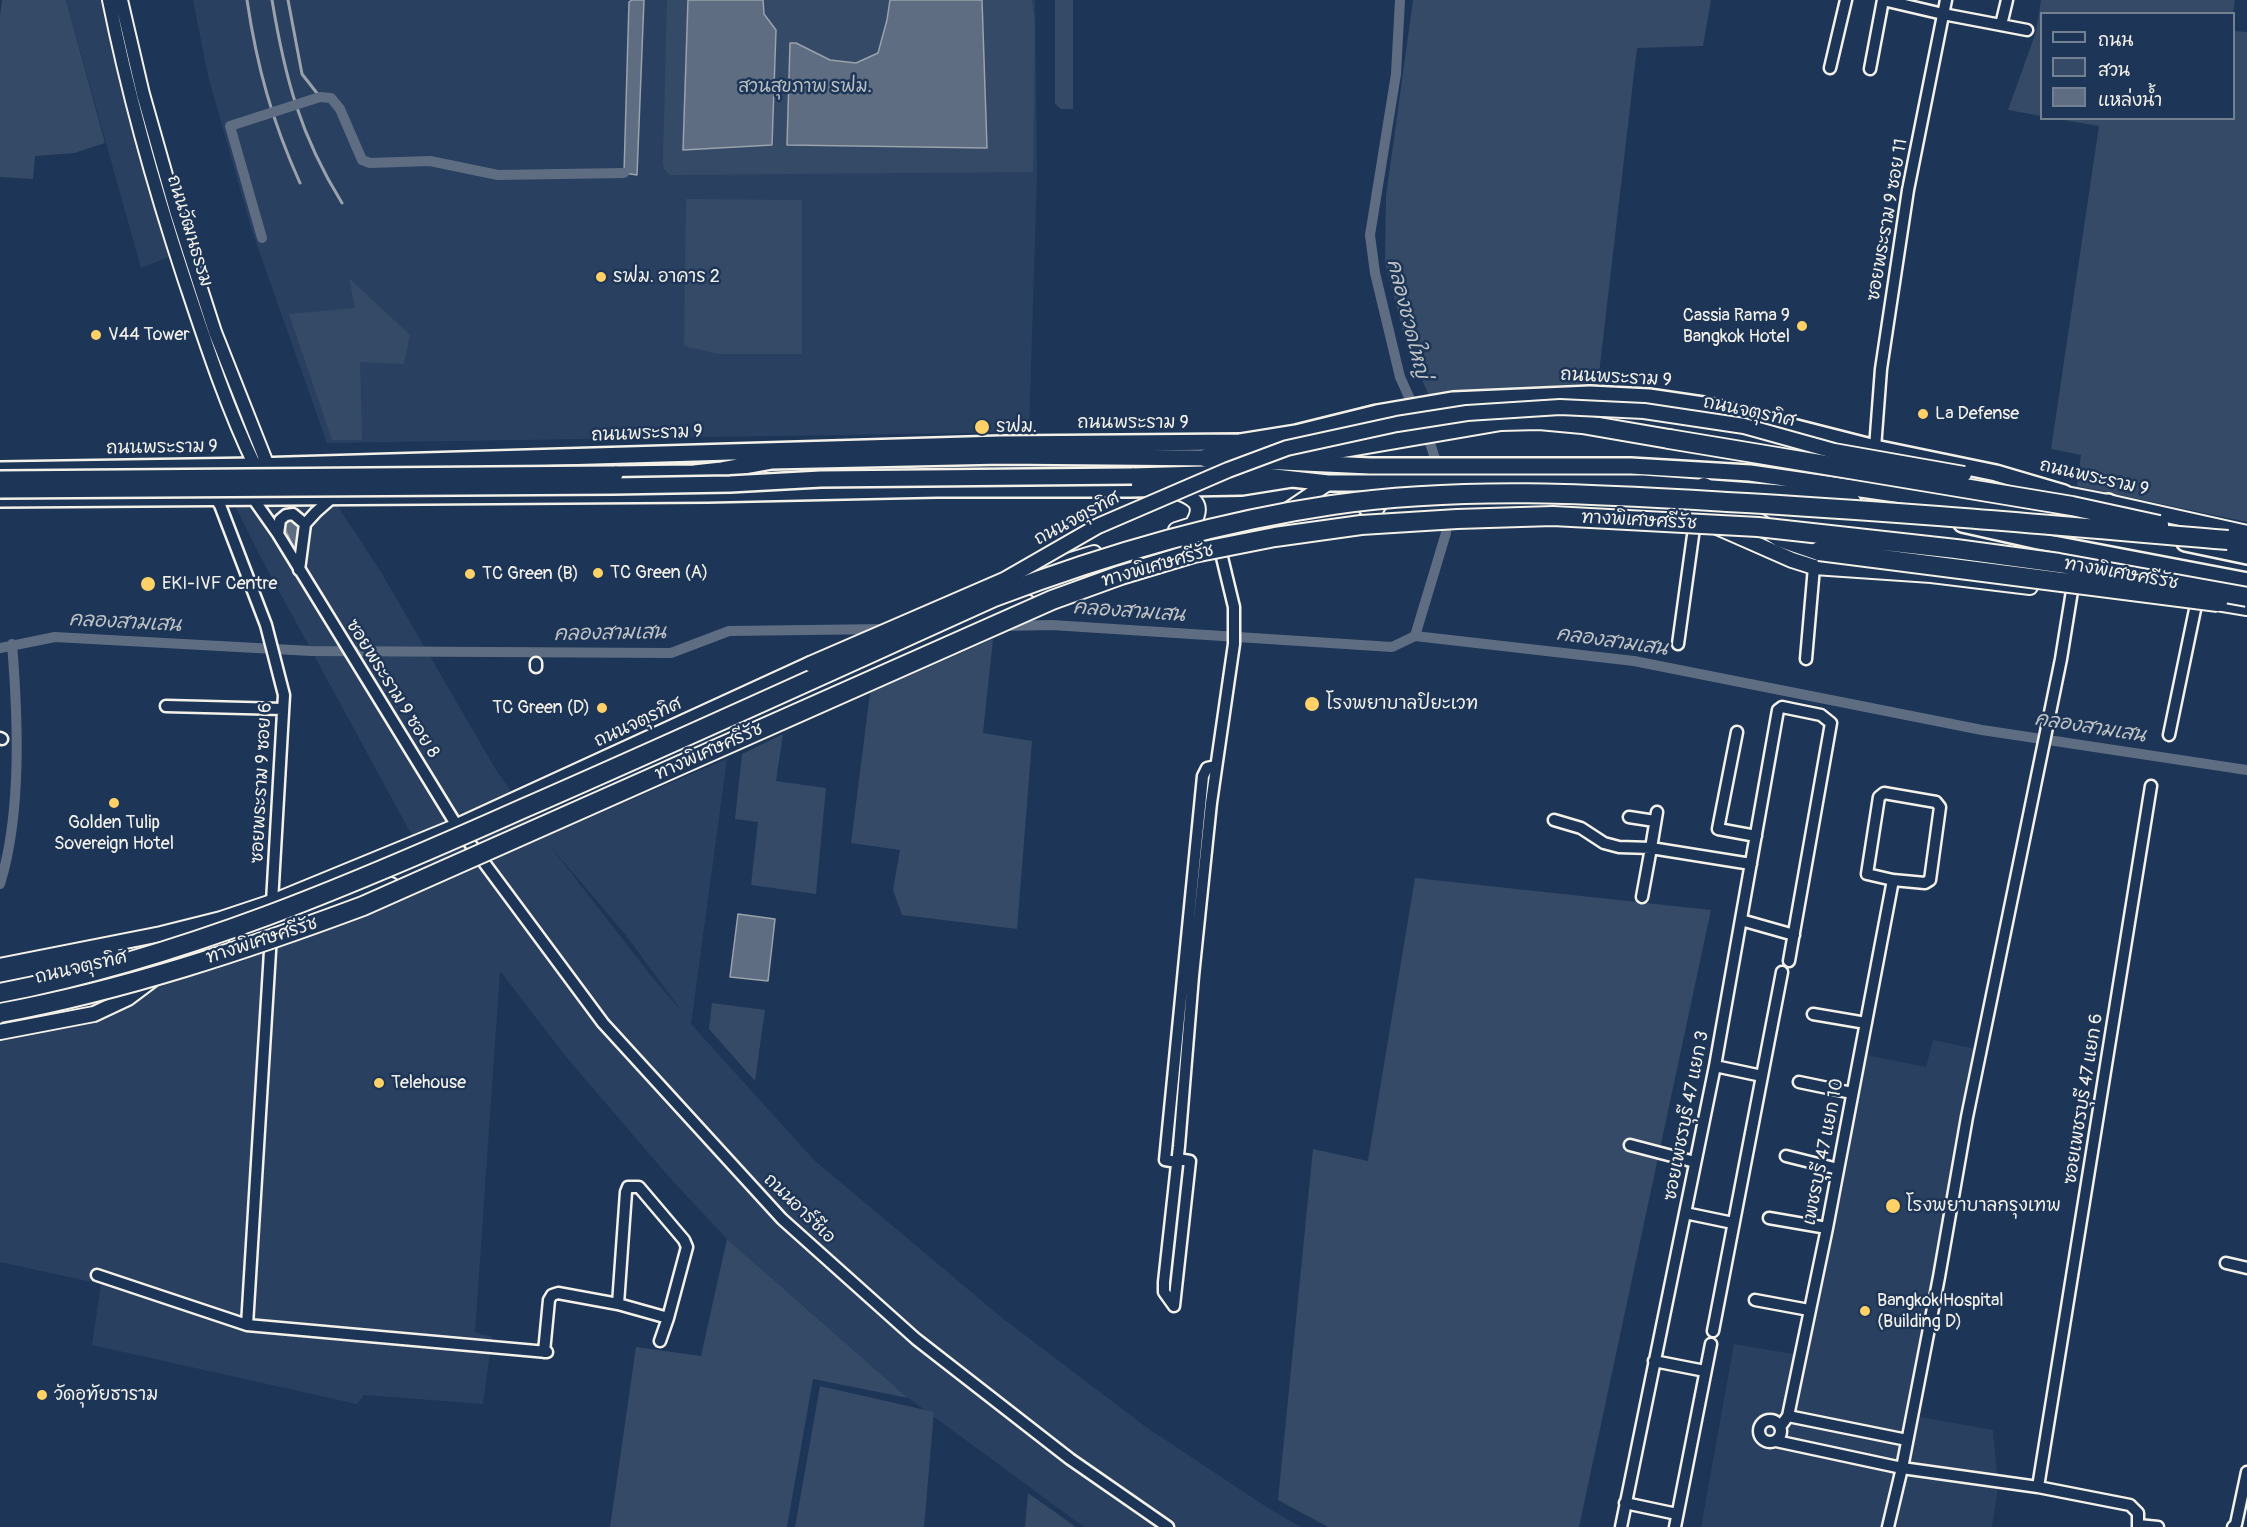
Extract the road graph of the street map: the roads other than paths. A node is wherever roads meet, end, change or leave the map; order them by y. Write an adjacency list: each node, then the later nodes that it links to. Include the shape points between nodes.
1 (109, 0): 13 (street, ถนนวัฒนธรรม)
2 (121, 0): 12 (street, ถนนวัฒนธรรม)
3 (1846, 0): 10 (street)
4 (1883, 0): 7 (street); 11 (street)
5 (1946, 0): 7 (street, ซอยพระราม 9 ซอย 11)
6 (2007, 0): 8 (street)
7 (1943, 14): 8 (street); 16 (street, ซอยพระราม 9 ซอย 11, via 1908,190 1881,369)
8 (2001, 25): 9 (street)
9 (2027, 30)
10 (1830, 68)
11 (1870, 69)
12 (137, 70): 13 (street); 24 (street, ถนนวัฒนธรรม, via 177,214)
13 (124, 71): 24 (street, ถนนวัฒนธรรม, via 197,316 222,386)
14 (1240, 442): 15 (main road, ถนนพระราม 9); 16 (main road, ถนนพระราม 9, via 1453,400 1580,394 1685,401); 17 (main road)
15 (1065, 443): 18 (main road); 19 (main road, ถนนพระราม 9)
16 (1875, 448): 34 (main road); 35 (main road, ถนนพระราม 9, via 1996,473)
17 (1338, 449): 22 (highway); 53 (highway, bridge, via 1501,421 1582,424 2072,506)
18 (1002, 456): 21 (main road, ถนนพระราม 9); 22 (main road, ถนนพระราม 9)
19 (561, 457): 23 (main road); 24 (main road, ถนนพระราม 9)
20 (936, 457): 21 (main road, ถนนพระราม 9); 23 (main road, ถนนพระราม 9); 31 (main road, via 946,474)
21 (960, 457): 32 (main road, via 951,475)
22 (1207, 458): 34 (main road, ถนนพระราม 9, via 1370,466 1631,466 1750,473)
23 (771, 461): 26 (main road, ถนนพระราม 9, bridge, via 694,473)
24 (262, 466): 25 (main road, ถนนพระราม 9); 37 (main road)
25 (0, 470)
26 (0, 479)
27 (1292, 479): 28 (main road); 30 (main road, via 1242,487); 33 (main road, bridge, via 1239,473 614,486)
28 (1328, 483): 29 (main road, via 1642,483); 49 (main road)
29 (1704, 487): 44 (highway); 46 (main road, via 1878,505)
30 (1167, 488): 32 (main road); 48 (main road, via 1191,497 1198,506 1199,515)
31 (936, 489): 32 (main road); 38 (main road)
32 (958, 489)
33 (0, 490)
34 (1855, 490): 41 (main road, ถนนพระราม 9)
35 (2064, 494): 42 (main road, ถนนพระราม 9); 59 (main road, ถนนจตุรทิศ, bridge, via 1834,451 1744,426 1644,411 1560,407 1467,413 1287,448 1098,526)
36 (252, 497): 37 (main road); 39 (main road); 51 (street, ซอยพระราม 9 ซอย 8)
37 (276, 497): 38 (main road)
38 (333, 497): 47 (street)
39 (215, 498): 40 (main road); 68 (street, ซอยพระราม 9 ซอย 6, via 266,625 284,695)
40 (0, 499)
41 (1936, 501): 46 (main road, via 1948,510 1946,516); 54 (main road, ถนนพระราม 9, via 2061,518)
42 (2109, 501): 50 (main road, ถนนพระราม 9); 54 (main road)
43 (1677, 509): 44 (highway); 45 (main road); 49 (main road, ถนนจตุรทิศ, via 1530,505 1320,521)
44 (1748, 516): 57 (highway)
45 (1695, 518): 57 (main road, via 1792,560); 65 (street)
46 (1938, 519): 60 (main road)
47 (305, 525): 51 (street, via 293,514 286,515 280,520); 58 (street)
48 (1192, 525): 52 (main road, via 1206,526); 59 (main road, bridge)
49 (1259, 531): 52 (main road, ถนนจตุรทิศ)
50 (2247, 533)
51 (278, 534): 58 (street, ซอยพระราม 9 ซอย 8)
52 (1218, 539): 71 (street, via 1235,624); 80 (main road, ถนนจตุรทิศ, via 1058,589 901,655)
53 (2228, 540): 55 (highway, ทางพิเศษศรีรัช); 93 (highway, ทางพิเศษศรีรัช, bridge, via 1816,507 1567,492 1407,497 1274,515 1140,547 994,597 430,850 238,928 129,962)
54 (2192, 544): 56 (main road, ถนนพระราม 9)
55 (2247, 544)
56 (2247, 556)
57 (1816, 559): 61 (main road); 64 (highway, bridge); 66 (street)
58 (299, 570): 75 (street, ซอยพระราม 9 ซอย 8)
59 (1004, 580): 75 (main road, ถนนจตุรทิศ, bridge)
60 (2247, 582)
61 (2072, 591): 63 (main road, via 2150,592); 131 (street, via 1960,1150)
62 (2247, 597): 95 (highway, ทางพิเศษศรีรัช, bridge, via 2058,563 1758,527 1553,516 1361,525 1275,537 1194,553 1053,600 363,906 236,951 96,991)
63 (2197, 600): 64 (main road); 70 (street)
64 (2247, 607)
65 (1678, 644)
66 (1806, 659)
67 (166, 706): 68 (street)
68 (283, 709): 84 (street, ซอยพระราม 9 ซอย 6)
69 (1737, 732): 76 (street, via 1718,829)
70 (2169, 735)
71 (1216, 766): 77 (street, via 1207,768 1203,776); 78 (street)
72 (2151, 786): 135 (street, ซอยเพชรบุรี 47 แยก 6)
73 (1629, 817): 79 (street, via 1656,816)
74 (1554, 820): 79 (street, via 1581,828 1604,843)
75 (457, 826): 80 (street, ซอยพระราม 9 ซอย 8); 84 (main road, ถนนจตุรทิศ)
76 (1756, 836): 81 (street, ซอยเพชรบุรี 47 แยก 3); 88 (street, ซอยเพชรบุรี 47 แยก 3, via 1778,710 1782,706 1821,715 1831,723)
77 (1195, 839): 78 (street); 92 (street)
78 (1207, 840): 92 (street)
79 (1651, 848): 81 (street); 83 (street)
80 (472, 849): 86 (main road, ถนนจตุรทิศ, via 396,883); 139 (street, ถนนอาร์ซีเอ, via 603,1023 782,1219 916,1339 1070,1459)
81 (1751, 864): 85 (street, ซอยเพชรบุรี 47 แยก 3)
82 (1893, 880): 82 (street, via 1866,872 1880,794 1936,802 1940,807 1930,880 1920,884); 97 (street, เพชรบุุรี 47 แยก 10)
83 (1642, 897)
84 (272, 902): 87 (main road, ถนนจตุรทิศ)
85 (1741, 920): 88 (street); 101 (street, ซอยเพชรบุรี 47 แยก 3)
86 (271, 929): 90 (main road, ถนนจตุรทิศ); 123 (street)
87 (161, 934): 93 (main road, ถนนจตุรทิศ, via 77,961); 93 (main road, ถนนจตุรทิศ, via 17,963)
88 (1794, 935): 89 (street)
89 (1789, 961)
90 (169, 967): 94 (main road, ถนนจตุรทิศ); 98 (main road, ถนนจตุรทิศ, via 128,998 94,1014)
91 (1782, 972): 102 (street)
92 (1187, 975): 99 (street); 100 (street)
93 (2, 979)
94 (0, 1005)
95 (0, 1012)
96 (1813, 1014): 97 (street)
97 (1866, 1023): 104 (street, เพชรบุุรี 47 แยก 10)
98 (0, 1032)
99 (1175, 1049): 100 (street); 105 (street)
100 (1187, 1050): 106 (street)
101 (1715, 1066): 102 (street); 110 (street, ซอยเพชรบุรี 47 แยก 3)
102 (1762, 1076): 114 (street)
103 (1799, 1082): 104 (street)
104 (1852, 1093): 111 (street, เพชรบุุรี 47 แยก 10)
105 (1168, 1127): 106 (street); 109 (street, via 1165,1160)
106 (1181, 1128): 109 (street)
107 (1630, 1145): 110 (street)
108 (1786, 1156): 111 (street)
109 (1178, 1160): 109 (street, via 1190,1161 1174,1306 1164,1292)
110 (1695, 1162): 112 (street, ซอยเพชรบุรี 47 แยก 3)
111 (1838, 1169): 115 (street, เพชรบุุรี 47 แยก 10)
112 (1685, 1213): 114 (street); 127 (street, ซอยเพชรบุรี 47 แยก 3)
113 (1769, 1218): 115 (street)
114 (1733, 1223): 124 (street)
115 (1827, 1228): 121 (street, เพชรบุุรี 47 แยก 10)
116 (2226, 1263): 117 (street)
117 (2247, 1268)
118 (97, 1275): 123 (street)
119 (1755, 1300): 121 (street)
120 (618, 1304): 122 (street); 122 (street, via 626,1192 634,1186 639,1187 687,1247); 123 (street, via 570,1294 552,1295 545,1352)
121 (1809, 1310): 129 (street, เพชรบุุรี 47 แยก 10)
122 (668, 1318): 125 (street)
123 (247, 1325)
124 (1713, 1331)
125 (660, 1341)
126 (1711, 1344): 128 (street)
127 (1654, 1361): 128 (street); 136 (street, ซอยเพชรบุรี 47 แยก 3)
128 (1705, 1371): 137 (street)
129 (1788, 1416): 130 (street, เพชรบุุรี 47 แยก 10); 131 (street)
130 (1780, 1427): 132 (street); 132 (street, via 1769,1420 1758,1429 1762,1440)
131 (1907, 1440): 133 (street)
132 (1776, 1441): 133 (street)
133 (1902, 1468): 135 (street); 142 (street)
134 (2247, 1472): 144 (street)
135 (2038, 1487): 138 (street, via 2130,1505 2138,1513)
136 (1625, 1503): 137 (street); 140 (street, ซอยเพชรบุรี 47 แยก 3)
137 (1677, 1514): 141 (street)
138 (2138, 1526): 143 (street)
139 (1168, 1527)
140 (1621, 1527)
141 (1675, 1527)
142 (1888, 1527)
143 (2158, 1527)
144 (2233, 1527)

